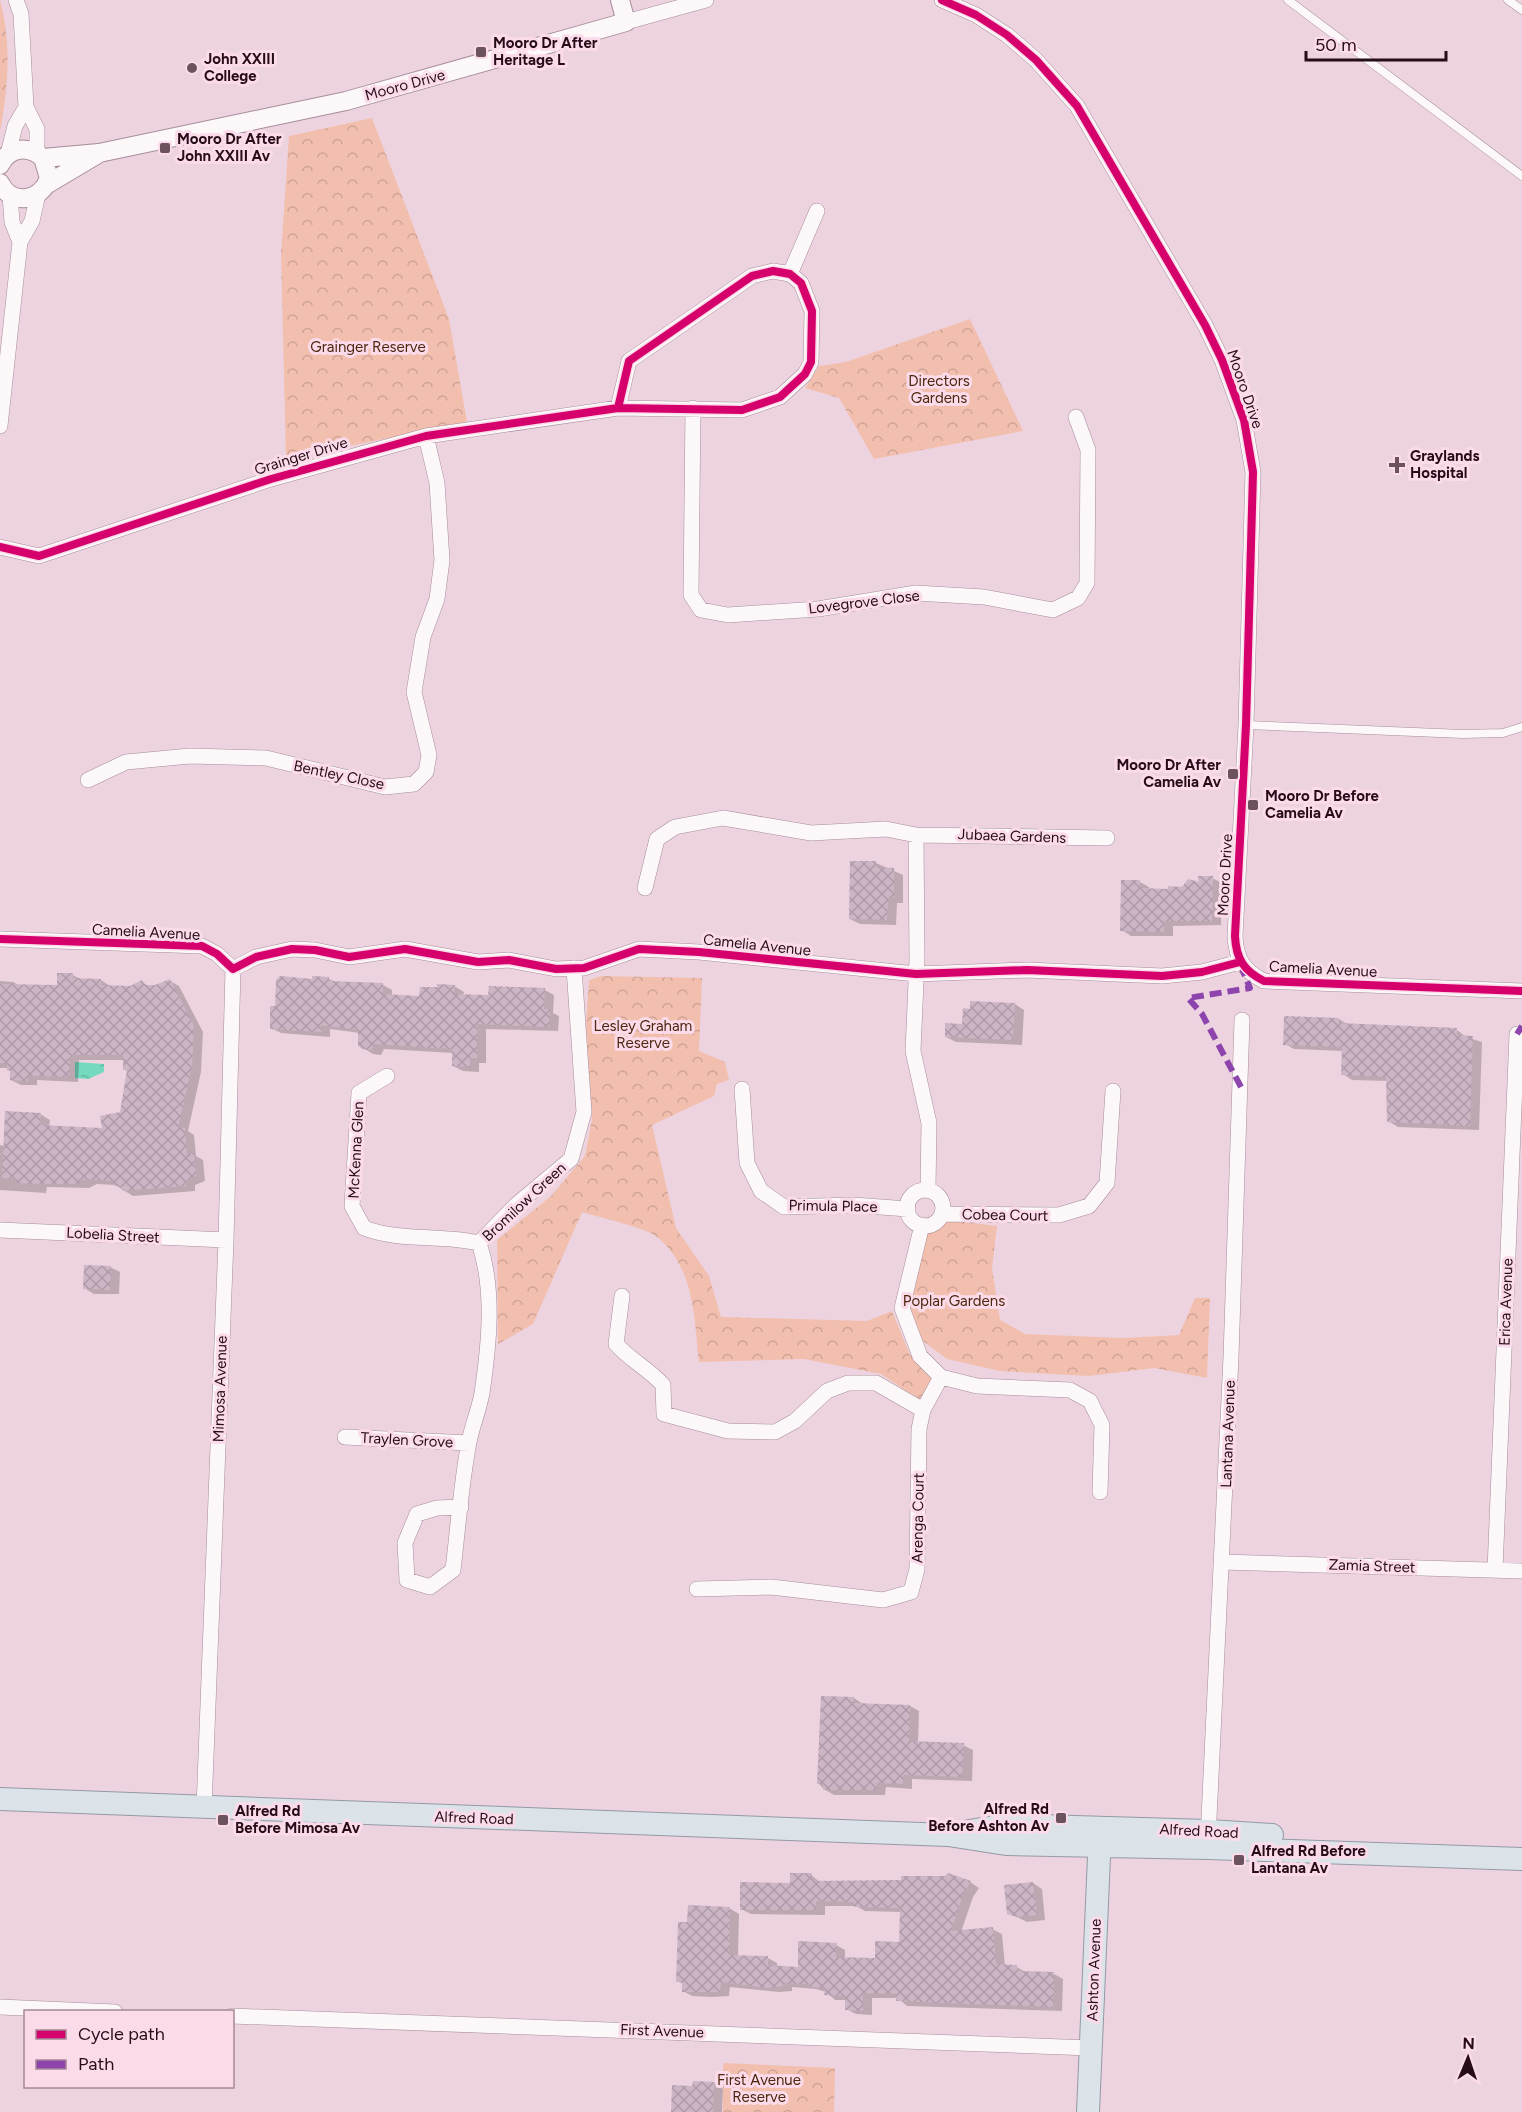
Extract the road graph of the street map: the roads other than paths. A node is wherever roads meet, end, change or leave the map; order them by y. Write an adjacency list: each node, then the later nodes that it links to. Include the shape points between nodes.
1 (16, 0): 9 (street, via 21,14)
2 (620, 0): 8 (street)
3 (706, 0): 8 (street, Mooro Drive)
4 (942, 0): 25 (street, Mooro Drive, via 1007,35 1036,60 1077,106 1222,360 1244,420 1253,472)
5 (1288, 0): 13 (lane)
6 (1508, 0): 7 (lane)
7 (1522, 10)
8 (626, 22): 10 (street, Mooro Drive, via 346,101)
9 (26, 107): 11 (street, via 37,129); 12 (street)
10 (99, 153): 11 (street, Mooro Drive); 14 (street, Mooro Drive)
11 (40, 156): 12 (street, Mooro Drive, via 23,149); 14 (street, via 48,171)
12 (4, 160)
13 (1522, 176)
14 (42, 190): 15 (street, Mooro Drive, via 24,199); 17 (street)
15 (4, 191): 17 (street)
16 (817, 212): 18 (street)
17 (20, 242): 22 (street)
18 (790, 274): 19 (street, via 773,271 752,276 629,361); 20 (street, Grainger Drive, via 801,283 812,311 810,362 805,374 780,397 742,410)
19 (618, 408): 20 (street, Grainger Drive); 23 (street, Grainger Drive)
20 (693, 408): 21 (street, Lovegrove Close, via 692,595 701,610 728,615 818,609 916,593 984,597 1053,610 1078,598 1087,583 1088,450)
21 (1076, 417)
22 (0, 426)
23 (426, 436): 24 (street, Grainger Drive, via 271,479 39,556); 27 (street, Bentley Close, via 437,483 442,560 437,599 423,637 414,692 429,755 426,772 414,784 385,787 266,758 190,756 126,762)
24 (0, 547)
25 (1246, 725): 26 (lane, via 1463,734 1503,733); 32 (street, Mooro Drive, via 1235,936)
26 (1522, 727)
27 (88, 780)
28 (916, 835): 29 (street, Jubaea Gardens); 30 (street, Jubaea Gardens, via 886,829 811,833 723,819 675,827 657,839); 35 (street)
29 (1107, 838)
30 (645, 888)
31 (0, 939): 34 (street, Camelia Avenue, via 202,946)
32 (1240, 962): 35 (street, Camelia Avenue, via 1202,972 1162,976 1027,970); 36 (street, Camelia Avenue, via 1264,981)
33 (573, 968): 34 (street, Camelia Avenue, via 556,969 509,960 478,962 405,949 349,957 292,949 256,957); 35 (street, Camelia Avenue, via 584,968 639,949); 48 (street, Bromilow Green, via 584,1112 571,1159 516,1205)
34 (232, 969): 47 (street, Mimosa Avenue)
35 (916, 974): 42 (street, via 913,1051 929,1123)
36 (1522, 991)
37 (1242, 1020): 56 (street, Lantana Avenue)
38 (1517, 1034): 57 (street, Erica Avenue)
39 (387, 1076): 48 (street, McKenna Glen, via 359,1093 352,1206 364,1228 385,1236)
40 (742, 1089): 43 (street, Primula Place, via 747,1163 760,1191 784,1207 853,1205)
41 (1113, 1091): 44 (street, Cobea Court, via 1107,1183 1089,1206 1059,1215)
42 (928, 1190): 43 (street, via 911,1198); 44 (street, via 938,1196)
43 (908, 1209): 45 (street, via 912,1219)
44 (942, 1214): 45 (street, via 934,1223)
45 (922, 1225): 50 (street, via 902,1308 920,1356)
46 (0, 1230): 47 (street, Lobelia Street)
47 (226, 1240): 61 (street, Mimosa Avenue)
48 (479, 1243): 53 (street, Bromilow Green, via 487,1265 489,1322 482,1394)
49 (622, 1296): 51 (street, via 616,1344 663,1385 664,1414 728,1431 775,1432 795,1421 827,1391 848,1383 876,1383)
50 (941, 1377): 51 (street, Arenga Court); 54 (street, via 977,1386 1070,1390 1090,1401 1102,1425)
51 (924, 1410): 59 (street, Arenga Court, via 919,1429 917,1569 911,1592 883,1600 771,1587)
52 (345, 1437): 53 (street, Traylen Grove)
53 (469, 1443): 55 (street, Bromilow Green)
54 (1100, 1492)
55 (461, 1507): 55 (street, Bromilow Green, via 453,1570 430,1587 407,1580 405,1543 417,1514)
56 (1223, 1562): 57 (street, Zamia Street); 63 (street, Lantana Avenue)
57 (1495, 1570): 58 (street, Zamia Street)
58 (1522, 1571)
59 (697, 1588)
60 (0, 1799): 61 (main road, Alfred Road)
61 (204, 1808): 62 (main road, Alfred Road, via 948,1835 1007,1825)
62 (1100, 1837): 63 (main road, Alfred Road); 69 (main road, Ashton Avenue)
63 (1208, 1839): 64 (main road, Alfred Road); 65 (main road, Alfred Road)
64 (1522, 1844)
65 (1522, 1859)
66 (0, 2007): 67 (street)
67 (69, 2010)
68 (234, 2016): 69 (street, First Avenue)
69 (1090, 2048): 70 (main road, Ashton Avenue)
70 (1089, 2112)

